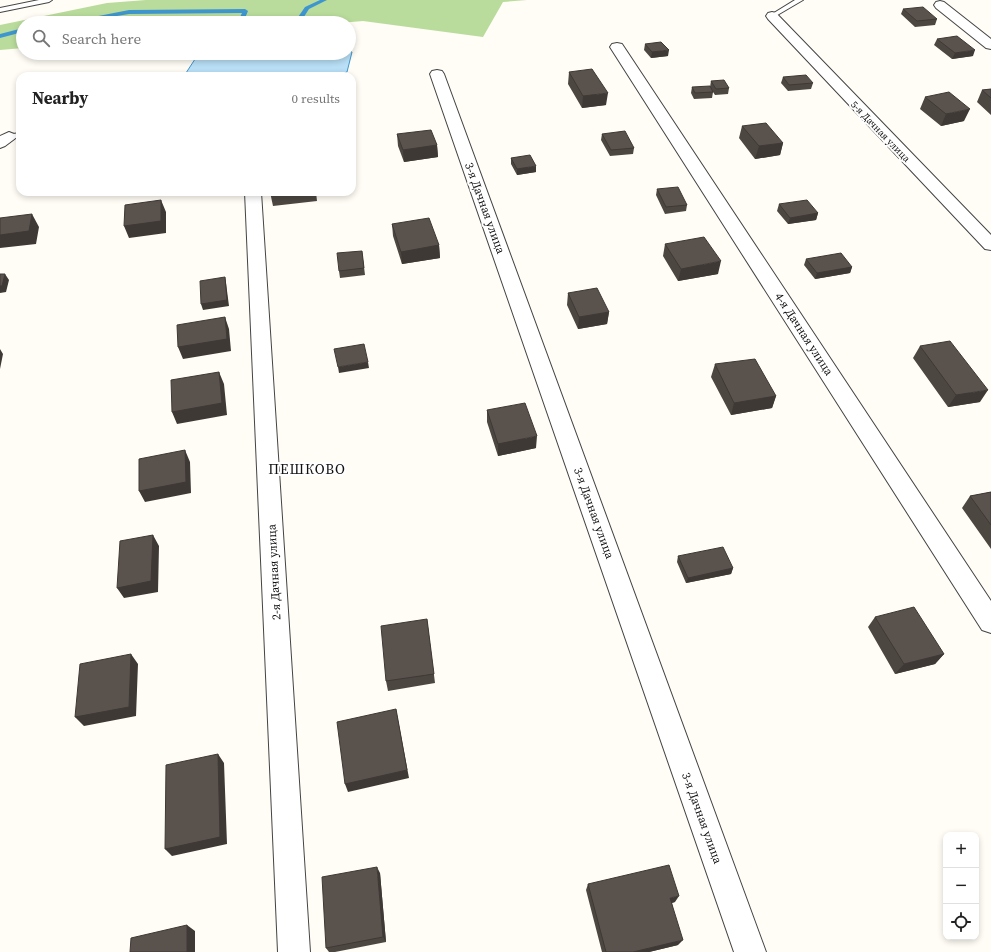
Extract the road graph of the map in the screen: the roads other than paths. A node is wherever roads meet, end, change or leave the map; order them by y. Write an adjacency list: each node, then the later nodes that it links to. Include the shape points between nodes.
1 (48, 0): 4 (lane)
2 (800, 0): 5 (lane)
3 (937, 2): 6 (street)
4 (0, 10)
5 (772, 16): 10 (street, 5-я Дачная улица)
6 (991, 46)
7 (617, 47): 11 (street, 4-я Дачная улица)
8 (437, 74): 13 (street, 3-я Дачная улица)
9 (253, 196): 12 (street, 2-я Дачная улица)
10 (991, 245)
11 (991, 622)
12 (294, 952)
13 (750, 952)

